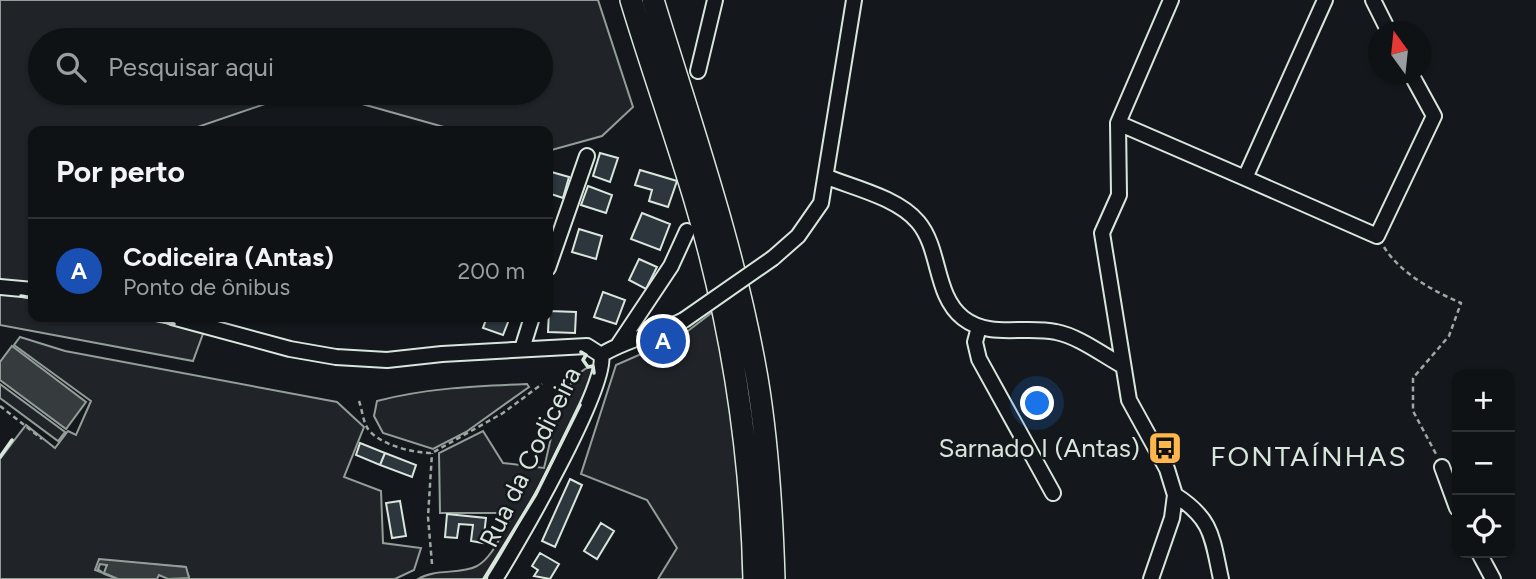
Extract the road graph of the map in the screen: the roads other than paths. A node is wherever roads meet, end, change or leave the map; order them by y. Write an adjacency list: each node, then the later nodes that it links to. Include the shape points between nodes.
1 (631, 0): 32 (highway, via 716,280 738,388)
2 (653, 0): 33 (highway, via 746,325 765,445)
3 (715, 0): 9 (street)
4 (853, 0): 13 (street)
5 (1171, 0): 11 (street)
6 (1325, 0): 14 (street)
7 (1373, 0): 8 (street)
8 (1384, 21)
9 (698, 71)
10 (1416, 84): 14 (street, via 1434,116 1377,236)
11 (1118, 123): 14 (street); 25 (street, via 1119,195 1102,233)
12 (587, 156): 16 (street)
13 (827, 177): 21 (street, via 890,202 918,221 933,249 945,292 961,316); 22 (street, bridge, via 811,221 773,258 684,320)
14 (1245, 178)
15 (687, 231): 22 (street, via 671,266)
16 (553, 254)
17 (0, 287): 18 (street)
18 (28, 290)
19 (190, 322): 23 (street, via 336,357 387,360)
20 (530, 322): 23 (street)
21 (979, 327): 25 (street, via 1058,332); 27 (street, via 975,342 979,359)
22 (619, 344): 24 (street)
23 (522, 349): 24 (street, via 587,346)
24 (601, 355): 31 (street, Rua da Codiceira, via 599,376 581,420)
25 (1123, 366): 28 (street, via 1129,400 1167,469)
26 (1442, 467): 29 (street)
27 (1053, 493)
28 (1175, 495): 34 (street); 35 (street, via 1192,506 1214,536)
29 (1452, 495)
30 (1482, 558): 36 (street)
31 (495, 579)
32 (754, 579)
33 (774, 579)
34 (1152, 579)
35 (1221, 579)
36 (1493, 579)

